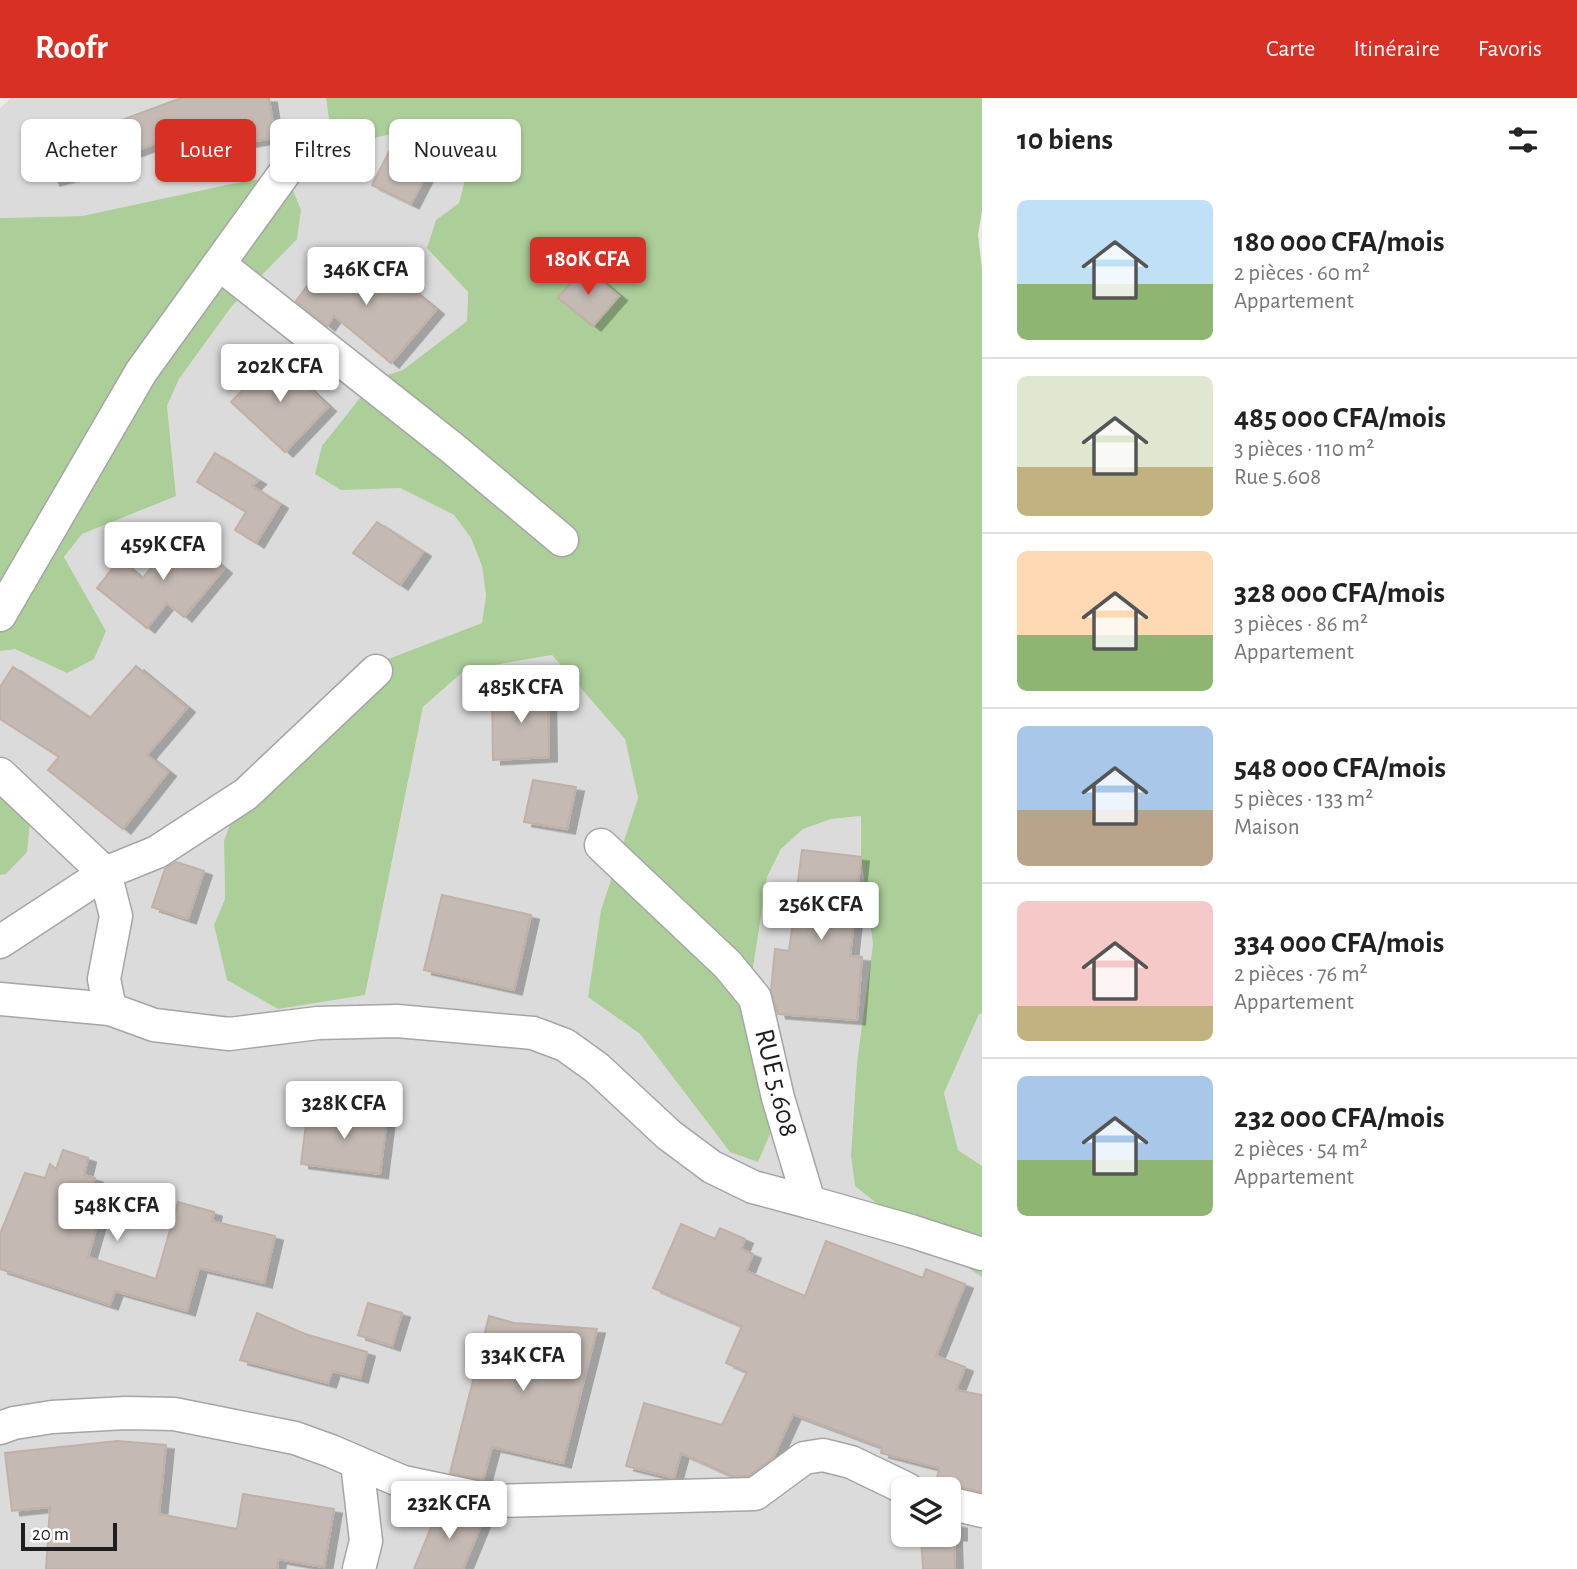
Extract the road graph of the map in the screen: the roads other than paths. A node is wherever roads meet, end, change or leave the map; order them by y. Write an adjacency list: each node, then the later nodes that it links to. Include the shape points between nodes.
1 (278, 182): 2 (street)
2 (219, 264): 3 (street); 4 (street, via 141,372)
3 (562, 540)
4 (0, 615)
5 (376, 671): 8 (street, via 246,794 157,852)
6 (0, 774): 8 (street)
7 (601, 845): 12 (street, RUE 5.608, via 728,965 755,998)
8 (105, 873): 9 (street); 11 (street, via 116,916 104,979)
9 (0, 942)
10 (0, 999): 11 (street)
11 (110, 1009): 12 (street, via 154,1025 229,1034 318,1023 397,1021 533,1033 565,1045 597,1068 669,1135 712,1167 753,1187)
12 (808, 1202): 13 (street)
13 (982, 1254)
14 (0, 1428): 15 (street, via 52,1417 174,1414 295,1438)
15 (357, 1463): 16 (street, via 403,1482 494,1501 755,1494 804,1458 823,1455 851,1462); 19 (street, via 366,1541)
16 (891, 1481)
17 (961, 1506): 18 (street)
18 (982, 1511)
19 (359, 1569)

